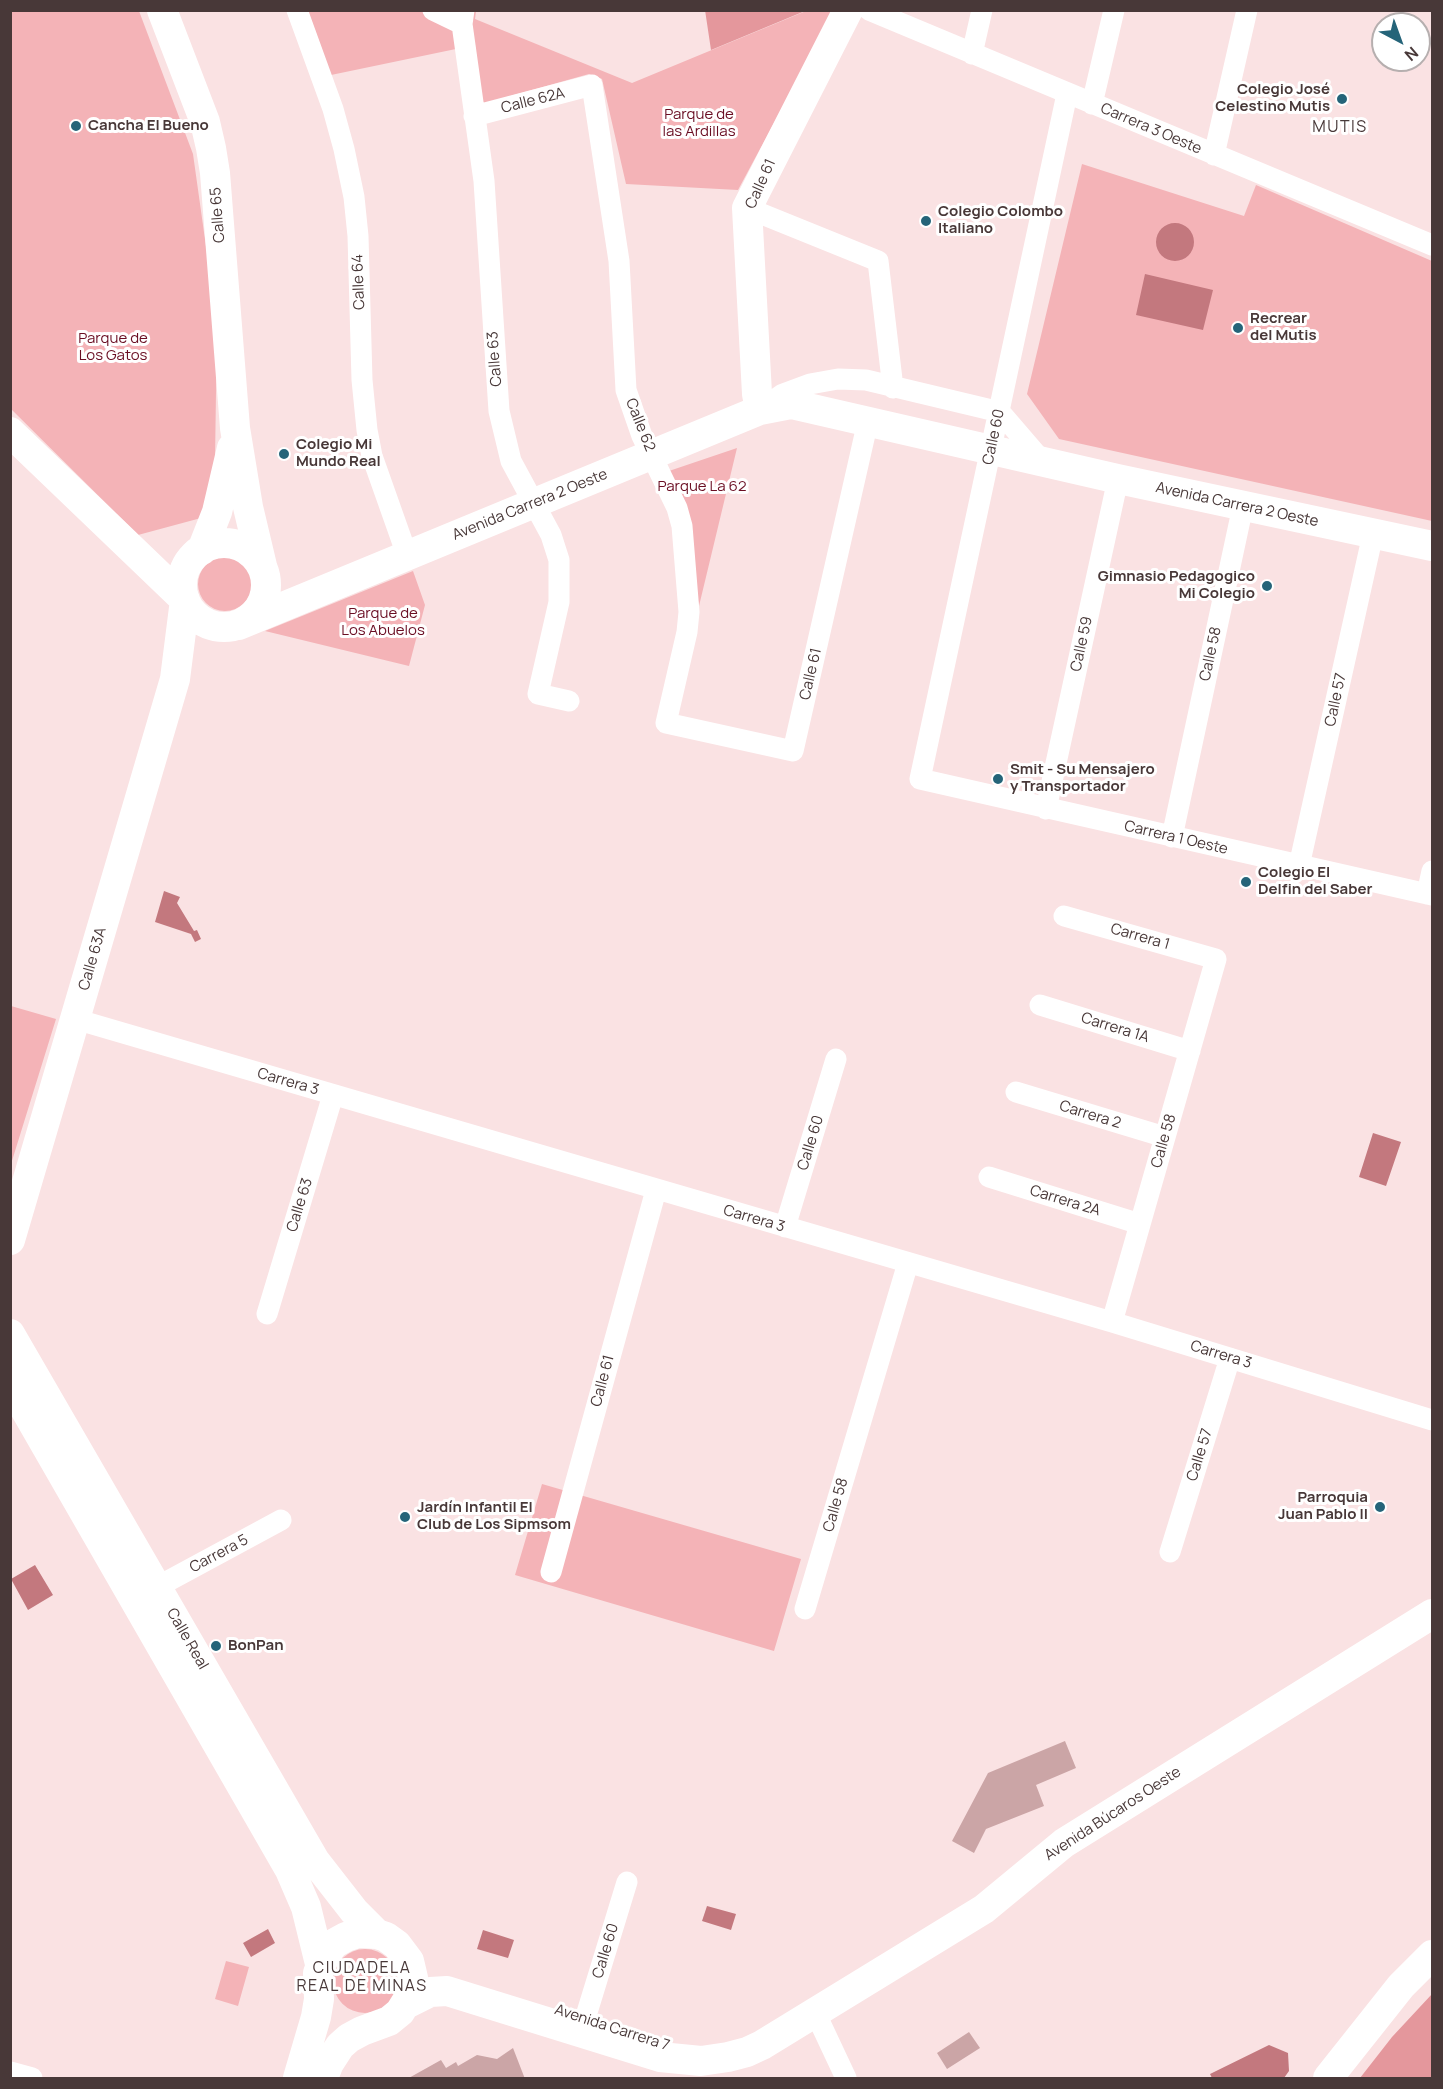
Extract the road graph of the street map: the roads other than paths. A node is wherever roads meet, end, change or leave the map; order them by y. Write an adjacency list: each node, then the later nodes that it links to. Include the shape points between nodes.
1 (162, 10): 22 (main road, Calle 65, via 211,148)
2 (297, 10): 34 (street, Calle 64, via 333,109 354,197 367,430 372,456)
3 (433, 10): 9 (street)
4 (848, 10): 16 (main road, Calle 61)
5 (869, 10): 10 (street, Carrera 3 Oeste)
6 (982, 10): 10 (street)
7 (1113, 10): 13 (street)
8 (1247, 10): 15 (street)
9 (463, 17): 14 (street, Calle 63)
10 (972, 54): 12 (street, Carrera 3 Oeste)
11 (592, 85): 14 (street, Calle 62A); 25 (street, Calle 62, via 619,261 626,390)
12 (1067, 94): 13 (street, Carrera 3 Oeste); 20 (street, Calle 60)
13 (1092, 104): 15 (street, Carrera 3 Oeste)
14 (474, 116): 28 (street, Calle 63, via 484,181 499,411 511,461)
15 (1214, 155): 17 (street, Carrera 3 Oeste)
16 (747, 208): 18 (street, via 878,261); 19 (main road, Calle 61)
17 (1431, 238)
18 (893, 388): 19 (street, Avenida Carrera 2 Oeste, via 866,380 838,379 783,394); 20 (street, Avenida Carrera 2 Oeste)
19 (760, 410): 21 (main road, Avenida Carrera 2 Oeste, via 791,404); 25 (main road, Avenida Carrera 2 Oeste)
20 (1000, 412): 24 (street, Calle 60); 26 (street)
21 (868, 421): 24 (main road, Avenida Carrera 2 Oeste); 41 (street, Calle 61, via 793,751)
22 (235, 428): 33 (main road, Calle 65, via 217,512); 35 (main road, Calle 65)
23 (10, 432): 32 (main road)
24 (992, 450): 26 (main road, Avenida Carrera 2 Oeste); 42 (street, Calle 60)
25 (652, 455): 28 (main road, Avenida Carrera 2 Oeste); 41 (street, Calle 62, via 680,518 689,612)
26 (1043, 462): 27 (main road, Avenida Carrera 2 Oeste)
27 (1118, 479): 29 (main road, Avenida Carrera 2 Oeste); 43 (street, Calle 59)
28 (533, 504): 34 (main road, Avenida Carrera 2 Oeste); 40 (street, Calle 63, via 551,535 559,560 560,584 556,620 538,694)
29 (1244, 506): 30 (main road, Avenida Carrera 2 Oeste); 44 (street, Calle 58)
30 (1372, 534): 31 (main road, Avenida Carrera 2 Oeste); 45 (street, Calle 57)
31 (1432, 546)
32 (131, 548): 33 (main road, via 165,560); 37 (main road)
33 (196, 555): 35 (main road, via 214,545 229,543 248,551); 37 (main road, via 183,579)
34 (407, 555): 36 (main road, Avenida Carrera 2 Oeste)
35 (264, 573): 36 (main road, via 280,590); 38 (main road, via 265,594 260,607 251,618)
36 (300, 599): 38 (main road, Avenida Carrera 2 Oeste)
37 (185, 600): 38 (main road, via 201,620); 39 (main road, Calle 63A)
38 (232, 626): 39 (main road, Calle 63A, via 189,658)
39 (175, 679): 51 (main road, Calle 63A)
40 (569, 701)
41 (666, 723)
42 (920, 779): 43 (street, Carrera 1 Oeste)
43 (1046, 809): 44 (street, Carrera 1 Oeste)
44 (1172, 837): 45 (street, Carrera 1 Oeste)
45 (1299, 866): 47 (street, Carrera 1 Oeste)
46 (1432, 871): 47 (street)
47 (1430, 895)
48 (1064, 916): 49 (street, Carrera 1)
49 (1216, 959): 52 (street, Calle 58)
50 (1040, 1005): 52 (street, Carrera 1A)
51 (75, 1019): 55 (street, Carrera 3); 61 (main road, Calle 63A)
52 (1190, 1051): 56 (street, Calle 58)
53 (836, 1059): 60 (street, Calle 60)
54 (1016, 1092): 56 (street, Carrera 2)
55 (333, 1095): 58 (street, Carrera 3); 63 (street, Calle 63)
56 (1165, 1137): 59 (street, Calle 58)
57 (989, 1177): 59 (street, Carrera 2A)
58 (656, 1190): 60 (street, Carrera 3); 71 (street, Calle 61)
59 (1140, 1224): 64 (street, Calle 58)
60 (785, 1227): 62 (street, Carrera 3)
61 (10, 1240)
62 (908, 1263): 64 (street, Carrera 3); 73 (street, Calle 58)
63 (267, 1314)
64 (1112, 1322): 66 (street, Carrera 3)
65 (10, 1334): 72 (main road, Calle Real)
66 (1230, 1358): 68 (street, Carrera 3); 70 (street, Calle 57)
67 (10, 1383): 79 (main road, Calle Real, via 290,1870 306,1907)
68 (1432, 1420)
69 (281, 1520): 72 (street, Carrera 5)
70 (1170, 1552)
71 (551, 1572)
72 (157, 1587): 76 (main road, Calle Real, via 315,1861)
73 (806, 1609)
74 (1432, 1614): 81 (main road, Avenida Búcaros Oeste, via 1064,1843 984,1910)
75 (627, 1882): 82 (street, Calle 60)
76 (377, 1934): 77 (main road, Calle Real); 79 (main road, via 346,1937 335,1943)
77 (404, 1952): 80 (main road, via 413,1978); 82 (main road, Avenida Carrera 7, via 443,1976)
78 (1432, 1955): 89 (main road, via 1401,1986)
79 (320, 1964): 86 (main road, Calle Real, via 318,2008)
80 (406, 2004): 83 (main road, Avenida Carrera 7, via 430,1992 447,1991 660,2057); 87 (main road, Avenida Carrera 7, via 389,2021 349,2038 334,2053)
81 (815, 2012): 83 (main road, Avenida Búcaros Oeste, via 747,2052); 88 (street)
82 (585, 2019): 83 (main road, Avenida Carrera 7, via 666,2043)
83 (700, 2061)
84 (10, 2072): 85 (street)
85 (32, 2079)
86 (298, 2079)
87 (322, 2079)
88 (846, 2079)
89 (1328, 2079)

